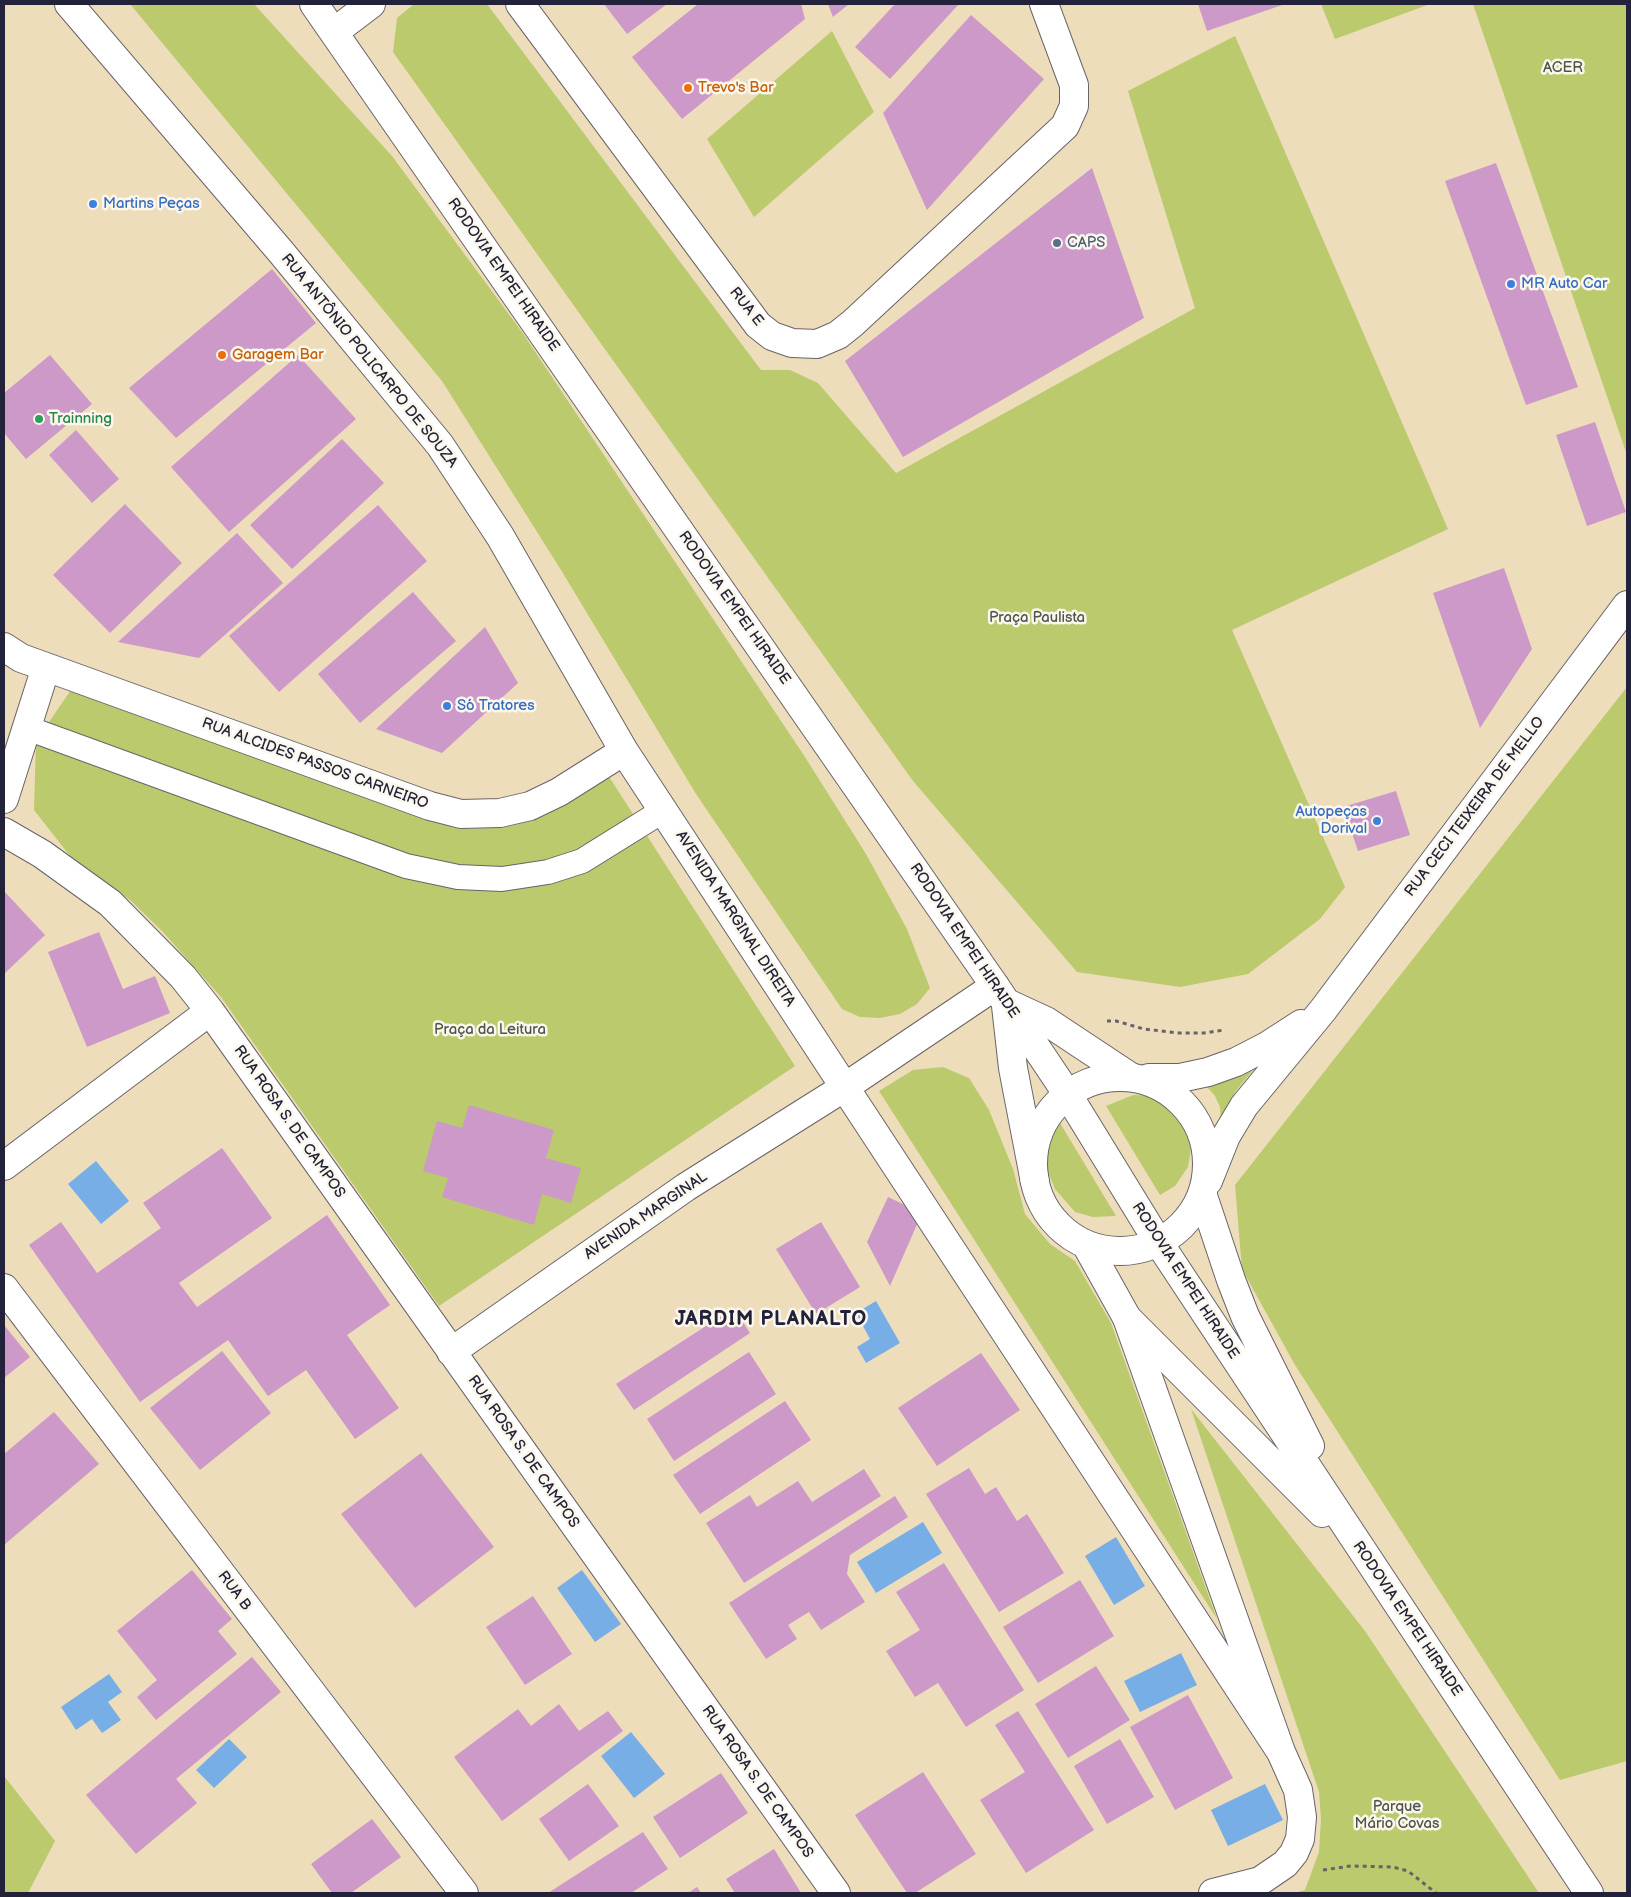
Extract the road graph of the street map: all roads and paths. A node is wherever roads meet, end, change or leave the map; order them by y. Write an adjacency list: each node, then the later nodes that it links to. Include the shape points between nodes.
1 (69, 4): 11 (street, RUA ANTÔNIO POLICARPO DE SOUZA, via 281,252 440,445 500,536)
2 (314, 4): 6 (street, RODOVIA EMPEI HIRAIDE)
3 (370, 4): 6 (street)
4 (520, 4): 5 (street, RUA E, via 758,325 772,336 792,343 817,344 838,335 853,323 1064,126 1074,106 1074,85)
5 (1044, 4)
6 (334, 32): 15 (street, RODOVIA EMPEI HIRAIDE)
7 (1627, 605): 16 (street, RUA CECI TEIXEIRA DE MELLO)
8 (4, 647): 9 (street, RUA ALCIDES PASSOS CARNEIRO, via 21,658)
9 (46, 667): 10 (street); 11 (street, RUA ALCIDES PASSOS CARNEIRO, via 430,806 461,814 500,813 530,806 559,792)
10 (27, 728): 12 (street); 13 (street, via 406,866 458,876 502,879 548,872 582,861)
11 (624, 751): 13 (street, AVENIDA MARGINAL DIREITA)
12 (4, 800)
13 (664, 810): 21 (street, AVENIDA MARGINAL DIREITA)
14 (4, 832): 17 (street, RUA ROSA S. DE CAMPOS, via 42,854 110,903 183,977)
15 (1000, 994): 20 (street); 21 (street, AVENIDA MARGINAL); 22 (street, RODOVIA EMPEI HIRAIDE); 24 (street)
16 (1323, 1010): 20 (street, RUA CECI TEIXEIRA DE MELLO, via 1268,1046 1236,1062 1180,1078); 25 (street, RUA CECI TEIXEIRA DE MELLO, via 1244,1106 1226,1136)
17 (210, 1011): 23 (street); 30 (street, RUA ROSA S. DE CAMPOS)
18 (1106, 1021): 19 (path, via 1179,1033)
19 (1227, 1029)
20 (1139, 1077): 22 (street, RUA CECI TEIXEIRA DE MELLO, via 1112,1076); 25 (street, via 1178,1098 1195,1118 1205,1145)
21 (845, 1087): 30 (street, AVENIDA MARGINAL, via 686,1187); 32 (street, AVENIDA MARGINAL DIREITA)
22 (1068, 1095): 24 (street, RUA CECI TEIXEIRA DE MELLO, via 1040,1124 1033,1140); 26 (street, RODOVIA EMPEI HIRAIDE)
23 (4, 1166)
24 (1035, 1182): 27 (street, via 1045,1208 1055,1221 1075,1241)
25 (1205, 1188): 26 (street, RUA CECI TEIXEIRA DE MELLO, via 1197,1208 1185,1222); 31 (street, via 1231,1280 1246,1316)
26 (1157, 1240): 27 (street, RUA CECI TEIXEIRA DE MELLO, via 1118,1251); 31 (street, RODOVIA EMPEI HIRAIDE)
27 (1088, 1248): 29 (street)
28 (4, 1288): 34 (street, RUA B)
29 (1127, 1318): 31 (street); 32 (street)
30 (451, 1352): 35 (street, RUA ROSA S. DE CAMPOS)
31 (1364, 1555): 38 (street, RODOVIA EMPEI HIRAIDE)
32 (1281, 1752): 36 (street, via 1298,1790 1302,1817 1300,1839 1294,1853 1285,1864 1260,1881)
33 (1314, 1872): 37 (path, via 1351,1866 1393,1867 1408,1871)
34 (464, 1893)
35 (836, 1893)
36 (1213, 1893)
37 (1436, 1893)
38 (1589, 1893)

